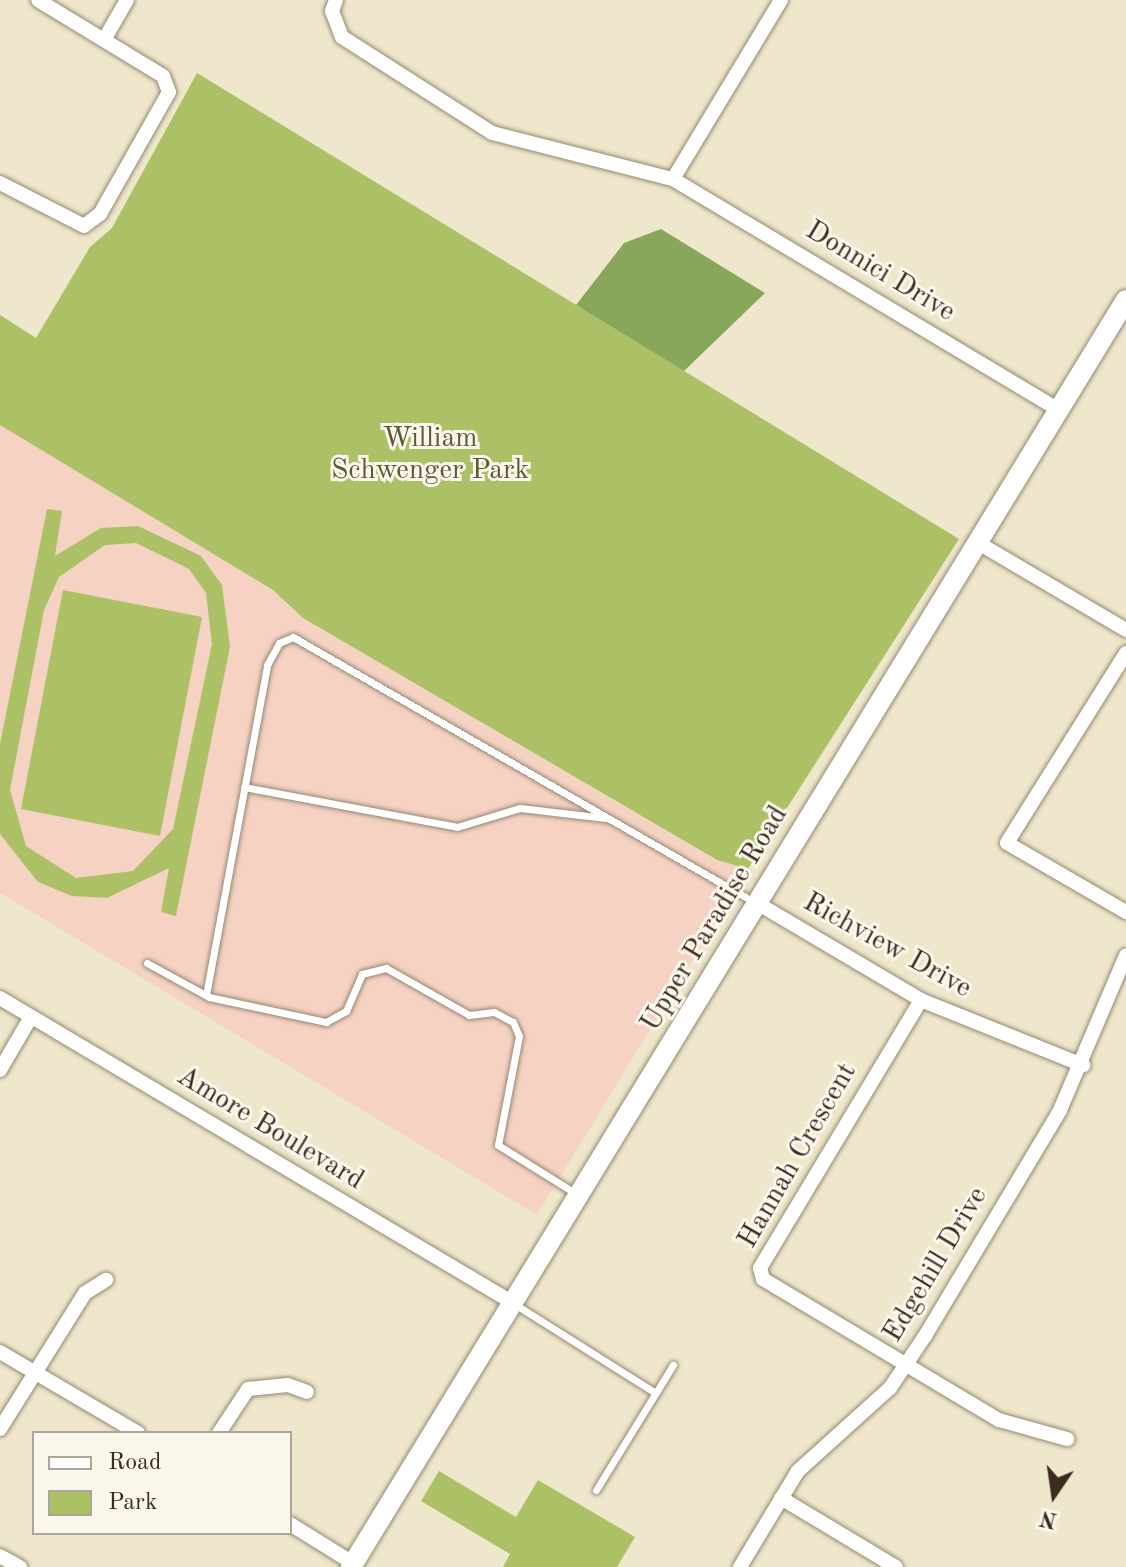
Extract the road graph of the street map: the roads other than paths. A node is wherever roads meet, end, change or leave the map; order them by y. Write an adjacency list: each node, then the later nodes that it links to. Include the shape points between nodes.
1 (38, 0): 5 (street)
2 (127, 0): 5 (street)
3 (336, 0): 6 (street, Donnici Drive, via 332,11 342,37 492,133)
4 (781, 0): 6 (street)
5 (104, 40): 7 (street, via 163,76 169,92 100,214 84,226 64,221)
6 (673, 179): 9 (street, Donnici Drive)
7 (0, 183)
8 (1126, 300): 9 (main road, Upper Paradise Road)
9 (1059, 410): 10 (main road, Upper Paradise Road)
10 (980, 544): 11 (street); 15 (main road, Upper Paradise Road)
11 (1126, 630)
12 (1126, 653): 16 (street, via 1007,843)
13 (244, 787): 14 (lane, via 457,827 520,808); 14 (lane, via 269,658 281,641 299,637); 19 (lane)
14 (612, 819): 15 (lane)
15 (757, 903): 21 (street, Richview Drive); 25 (main road, Upper Paradise Road)
16 (1126, 912)
17 (1126, 955): 23 (street, Edgehill Drive)
18 (147, 963): 19 (lane)
19 (206, 995): 25 (lane, via 326,1022 346,1011 362,974 386,968 469,1015 494,1012 513,1022 519,1036 498,1145)
20 (0, 998): 22 (street, Amore Boulevard)
21 (921, 1000): 23 (street, Richview Drive); 30 (street, Hannah Crescent, via 760,1268 763,1279)
22 (31, 1017): 24 (street); 27 (street, Amore Boulevard)
23 (1083, 1065): 30 (street, Edgehill Drive)
24 (0, 1070)
25 (580, 1196): 27 (main road, Upper Paradise Road)
26 (106, 1280): 31 (street, via 85,1293)
27 (515, 1304): 33 (lane); 42 (main road, Upper Paradise Road)
28 (0, 1352): 31 (street)
29 (673, 1365): 33 (lane)
30 (905, 1365): 37 (street, Hannah Crescent, via 999,1420); 39 (street, Edgehill Drive, via 874,1404 821,1445)
31 (33, 1373): 34 (street); 35 (street)
32 (307, 1392): 36 (street, via 288,1385 248,1389)
33 (656, 1393): 38 (lane)
34 (0, 1429)
35 (134, 1431)
36 (220, 1431)
37 (1067, 1439)
38 (596, 1490)
39 (781, 1498): 44 (street, Edgehill Drive); 45 (street)
40 (292, 1525): 42 (street)
41 (0, 1556): 43 (street)
42 (352, 1565)
43 (20, 1567)
44 (740, 1567)
45 (896, 1567)

